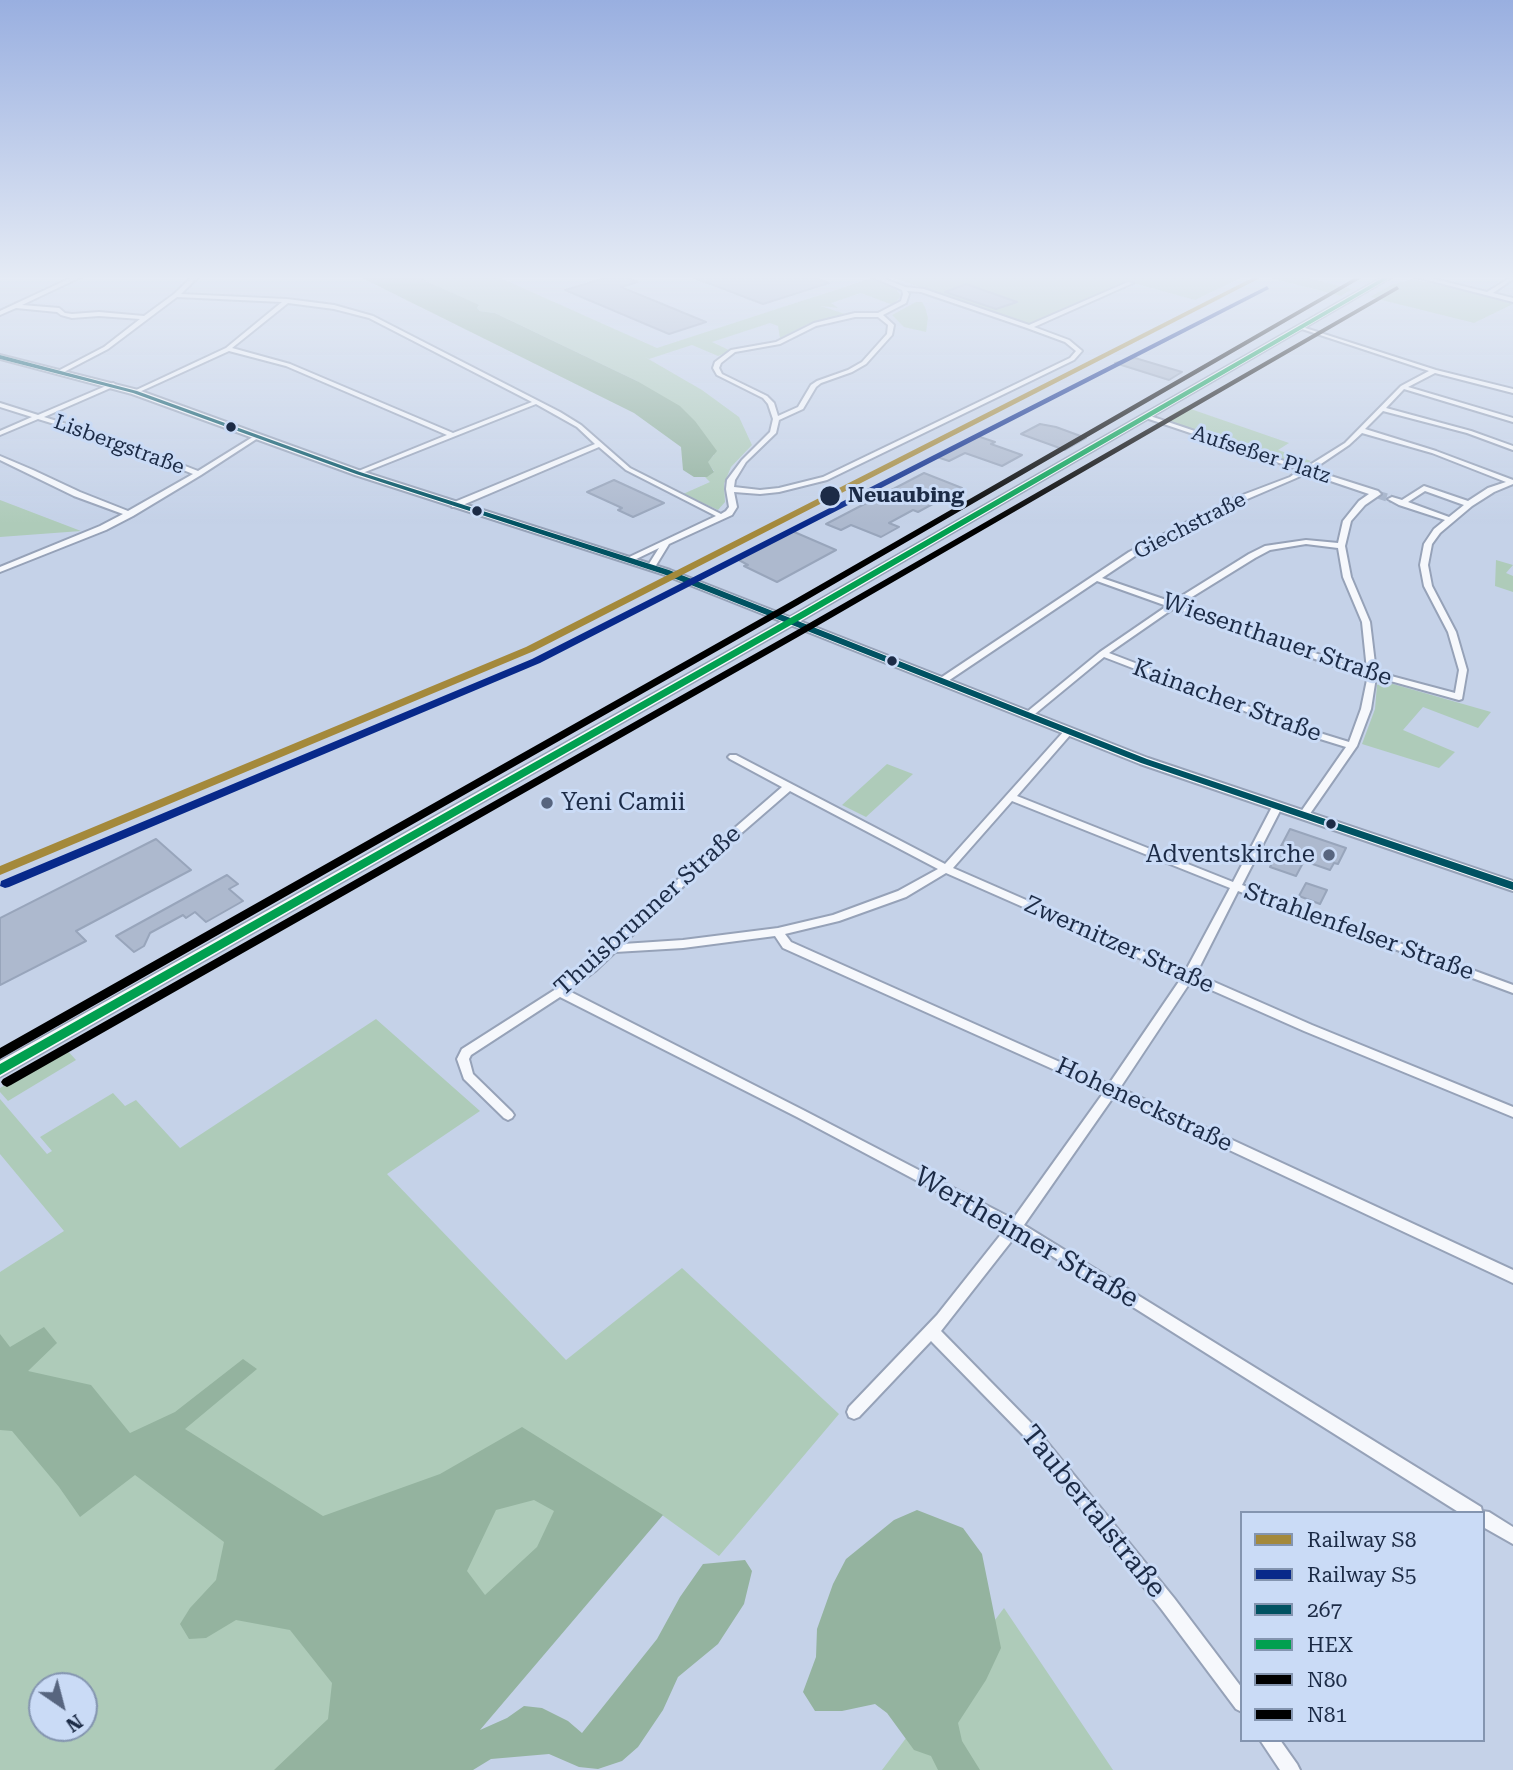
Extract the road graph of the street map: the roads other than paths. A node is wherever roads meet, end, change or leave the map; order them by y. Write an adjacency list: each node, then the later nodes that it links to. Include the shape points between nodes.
1 (6, 359): 12 (street)
2 (86, 359): 12 (street)
3 (207, 359): 16 (street)
4 (264, 359): 26 (street)
5 (452, 359): 17 (street)
6 (721, 359): 22 (street, via 716,369 719,375 765,397)
7 (868, 359): 22 (street, via 819,382 801,408)
8 (1068, 359): 35 (street, via 825,479 779,490)
9 (1250, 359): 21 (main road)
10 (1397, 359): 11 (street)
11 (1434, 371): 14 (street, Giechstraße); 15 (street)
12 (60, 372): 13 (street)
13 (113, 385): 16 (street); 20 (street)
14 (1404, 387): 19 (street, Giechstraße); 23 (street)
15 (1513, 391)
16 (135, 392): 27 (street)
17 (537, 402): 26 (street); 28 (street, via 579,426)
18 (0, 405): 20 (street, Lisbergstraße)
19 (1381, 408): 24 (street, Giechstraße); 29 (street)
20 (40, 415): 25 (street); 33 (street, Lisbergstraße)
21 (1148, 417): 31 (street, Aufseßer Platz); 52 (main road)
22 (776, 419): 35 (street, via 773,433 744,461)
23 (1513, 420)
24 (1360, 430): 31 (street, Giechstraße); 34 (street)
25 (0, 433)
26 (452, 435): 32 (street)
27 (258, 436): 32 (street); 33 (street)
28 (598, 445): 40 (street); 42 (street, via 628,469)
29 (1513, 448)
30 (0, 458): 41 (street, via 77,495)
31 (1307, 470): 46 (street, Aufseßer Platz, via 1377,494 1362,503 1347,522); 50 (street, Giechstraße, via 1181,527)
32 (358, 473): 40 (street)
33 (199, 474): 41 (street)
34 (1513, 482): 39 (street)
35 (730, 489): 38 (street)
36 (1392, 499): 37 (street)
37 (1402, 503): 39 (street, via 1424,488); 43 (street)
38 (733, 504): 42 (street); 44 (street, via 729,513)
39 (1469, 504): 43 (street)
40 (454, 505): 47 (street)
41 (130, 514): 49 (street)
42 (716, 514): 44 (street)
43 (1449, 519): 54 (street, Wiesenthauer Straße, via 1428,544 1424,565 1428,586 1452,632 1463,670 1459,697)
44 (699, 526): 45 (street)
45 (665, 544): 47 (street); 48 (street)
46 (1341, 547): 51 (street, via 1306,542 1268,548); 54 (street, via 1347,577 1366,622)
47 (627, 560): 48 (street)
48 (651, 567): 52 (street)
49 (0, 570)
50 (1096, 578): 51 (street, Wiesenthauer Straße); 55 (street, Giechstraße)
51 (1172, 606): 53 (street); 54 (street, Wiesenthauer Straße)
52 (793, 620): 55 (street); 72 (main road)
53 (1103, 654): 56 (street); 58 (street, Kainacher Straße)
54 (1372, 675): 58 (street)
55 (942, 681): 56 (street)
56 (1027, 716): 57 (street)
57 (1068, 732): 61 (street); 62 (street)
58 (1352, 746): 63 (street)
59 (733, 757): 60 (street, Zwernitzer Straße)
60 (788, 787): 64 (street, Zwernitzer Straße); 68 (street, Thuisbrunner Straße)
61 (1011, 797): 64 (street); 66 (street, Strahlenfelser Straße)
62 (1277, 807): 63 (street); 66 (street)
63 (1303, 816): 65 (street)
64 (946, 869): 67 (street, via 902,894); 69 (street, Zwernitzer Straße)
65 (1513, 886)
66 (1237, 887): 69 (street); 70 (street, Strahlenfelser Straße)
67 (778, 932): 68 (street); 73 (street, Hoheneckstraße, via 788,946)
68 (614, 948): 71 (street, Thuisbrunner Straße)
69 (1189, 975): 73 (street); 74 (street, Zwernitzer Straße)
70 (1513, 989)
71 (560, 992): 75 (street, Thuisbrunner Straße, via 466,1052 463,1059 468,1076); 76 (street, Wertheimer Straße)
72 (0, 1070)
73 (1112, 1090): 76 (street); 77 (street, Hoheneckstraße)
74 (1513, 1112)
75 (508, 1115)
76 (1015, 1227): 78 (street); 80 (street, Wertheimer Straße)
77 (1513, 1277)
78 (932, 1332): 79 (street); 83 (street, Taubertalstraße, via 1029,1431)
79 (854, 1412)
80 (1472, 1511)
81 (1485, 1519): 82 (street)
82 (1513, 1536)
83 (1240, 1700)
84 (1271, 1742): 85 (street)
85 (1292, 1770)

